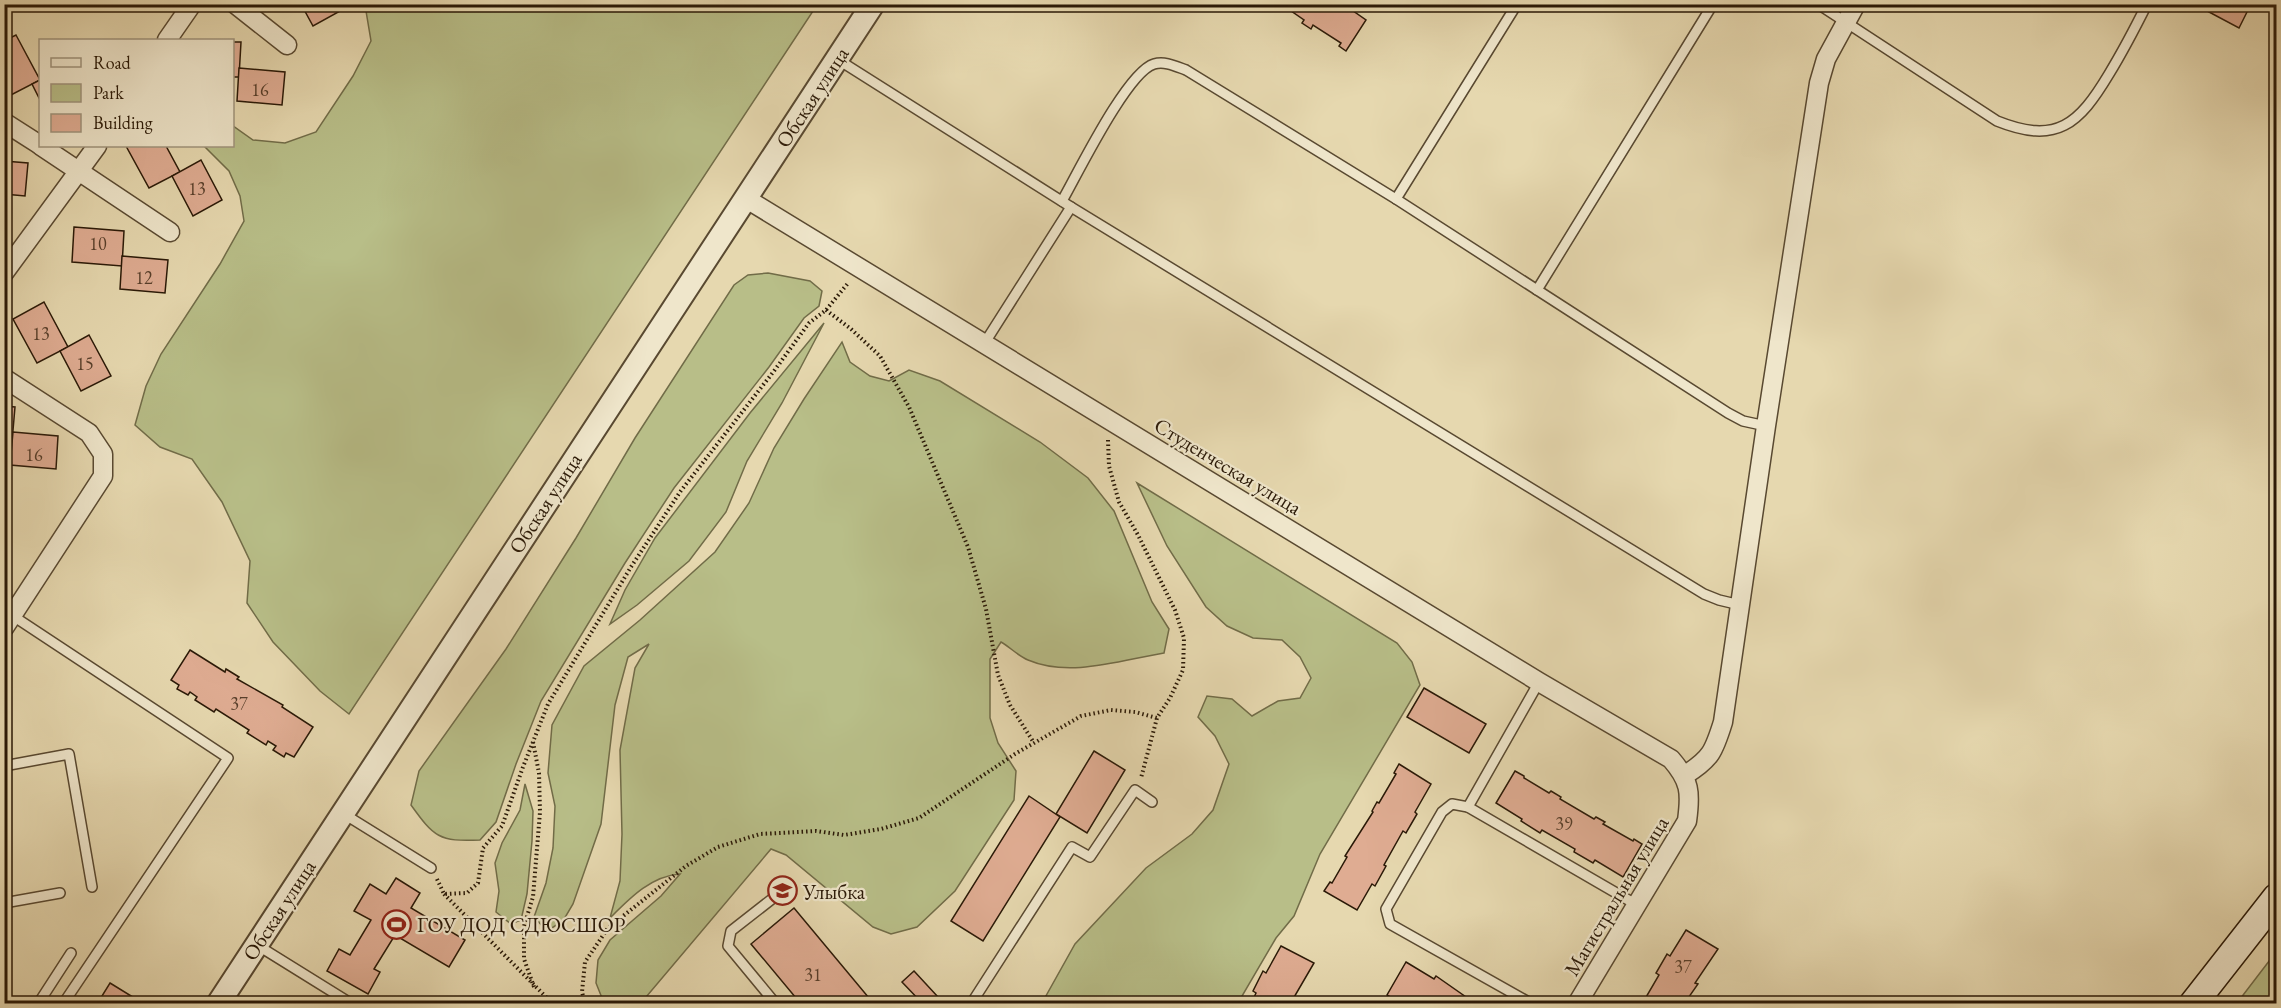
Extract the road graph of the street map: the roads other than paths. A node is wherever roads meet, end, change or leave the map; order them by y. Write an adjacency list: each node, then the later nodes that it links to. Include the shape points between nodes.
1 (192, 4): 10 (street)
2 (235, 4): 11 (street)
3 (873, 4): 12 (street, Обская улица)
4 (1517, 4): 19 (lane)
5 (1713, 4): 24 (lane)
6 (1818, 4): 9 (lane)
7 (1856, 4): 9 (street)
8 (2147, 4): 9 (lane, via 2092,103 2079,117 2057,128 2039,131 2019,130 1997,121)
9 (1845, 22): 27 (street, via 1819,83)
10 (168, 39)
11 (287, 45)
12 (837, 59): 18 (street, Обская улица); 20 (lane)
13 (4, 122): 14 (street)
14 (39, 144)
15 (44, 147): 17 (street)
16 (96, 147): 17 (street)
17 (80, 171): 22 (street); 23 (street)
18 (746, 198): 25 (street, Студенческая улица); 35 (street, Обская улица)
19 (1396, 199): 20 (lane, via 1170,63 1143,70 1127,88); 24 (lane)
20 (1062, 201): 21 (lane)
21 (1071, 207): 25 (lane); 28 (lane, via 1704,594)
22 (170, 232)
23 (4, 273)
24 (1537, 290): 27 (lane, via 1728,413)
25 (984, 344): 30 (street, Студенческая улица)
26 (4, 378): 29 (street, via 89,433 103,454 103,476)
27 (1766, 426): 28 (street)
28 (1740, 605): 32 (street, via 1723,722 1716,745 1704,763)
29 (7, 618): 46 (lane, via 228,758)
30 (1539, 682): 32 (street, Студенческая улица, via 1659,750); 34 (lane)
31 (4, 766): 37 (lane, via 69,754)
32 (1684, 775): 42 (street, Магистральная улица, via 1690,799 1687,821)
33 (1152, 801): 50 (lane, via 1135,790 1090,857 1072,847)
34 (1468, 807): 42 (lane); 51 (lane, via 1452,804 1442,812 1386,909 1390,924)
35 (341, 813): 36 (lane); 43 (street, Обская улица)
36 (431, 868)
37 (92, 887)
38 (786, 888): 49 (lane, via 731,931 728,946)
39 (60, 893): 41 (lane)
40 (2277, 898): 53 (main road)
41 (4, 903)
42 (1637, 905): 52 (street, Магистральная улица)
43 (257, 945): 47 (street, Обская улица); 48 (lane)
44 (71, 953): 45 (lane)
45 (38, 1004)
46 (63, 1004)
47 (218, 1004)
48 (352, 1004)
49 (776, 1004)
50 (971, 1004)
51 (1532, 1004)
52 (1577, 1004)
53 (2193, 1004)

